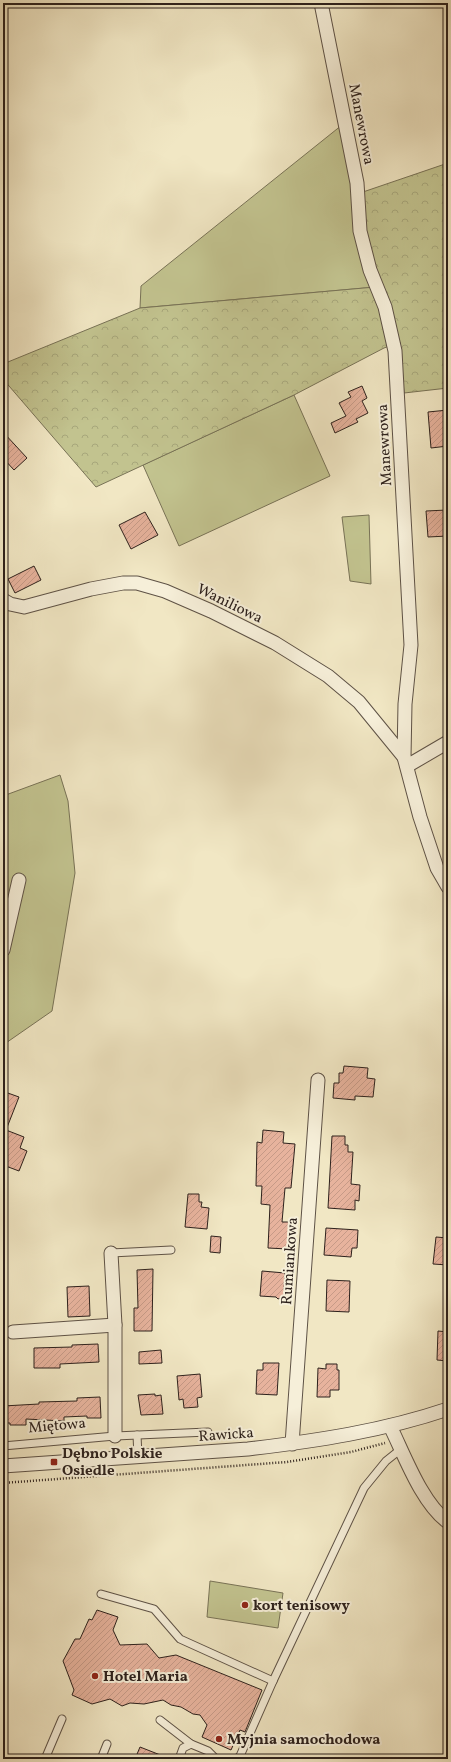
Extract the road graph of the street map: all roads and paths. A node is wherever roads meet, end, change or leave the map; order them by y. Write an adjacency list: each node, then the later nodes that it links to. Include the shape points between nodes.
1 (322, 3): 4 (street, Manewrowa, via 357,183 360,231 370,270 385,307 395,351 411,645 404,704)
2 (3, 600): 4 (street, Waniliowa, via 24,607 123,583 137,583 165,591 275,643 328,676 359,702)
3 (448, 742): 4 (street)
4 (406, 761): 6 (street, Manewrowa, via 420,817 437,868)
5 (20, 880): 7 (street)
6 (448, 886)
7 (3, 950)
8 (318, 1080): 18 (street, Rumiankowa)
9 (170, 1250): 10 (lane)
10 (111, 1253): 11 (street)
11 (115, 1325): 12 (street); 17 (street)
12 (13, 1332)
13 (448, 1409): 14 (street, Rawicka)
14 (390, 1426): 18 (street, Rawicka); 20 (street)
15 (208, 1432): 16 (lane, Miętowa)
16 (137, 1435): 17 (lane, Miętowa); 21 (lane)
17 (115, 1436): 19 (lane, Miętowa)
18 (292, 1444): 21 (street, Rawicka)
19 (3, 1446)
20 (402, 1450): 23 (street, via 428,1502); 25 (lane, via 386,1461 364,1488)
21 (138, 1457): 22 (street, Rawicka)
22 (3, 1466)
23 (448, 1522)
24 (101, 1594): 25 (lane, via 154,1609 180,1639)
25 (273, 1681): 34 (lane, via 240,1756)
26 (62, 1719): 30 (lane)
27 (160, 1720): 29 (lane)
28 (107, 1744): 31 (lane)
29 (191, 1744): 32 (lane, via 183,1748); 33 (lane, via 208,1751)
30 (45, 1759)
31 (101, 1759)
32 (179, 1759)
33 (216, 1759)
34 (236, 1759)

